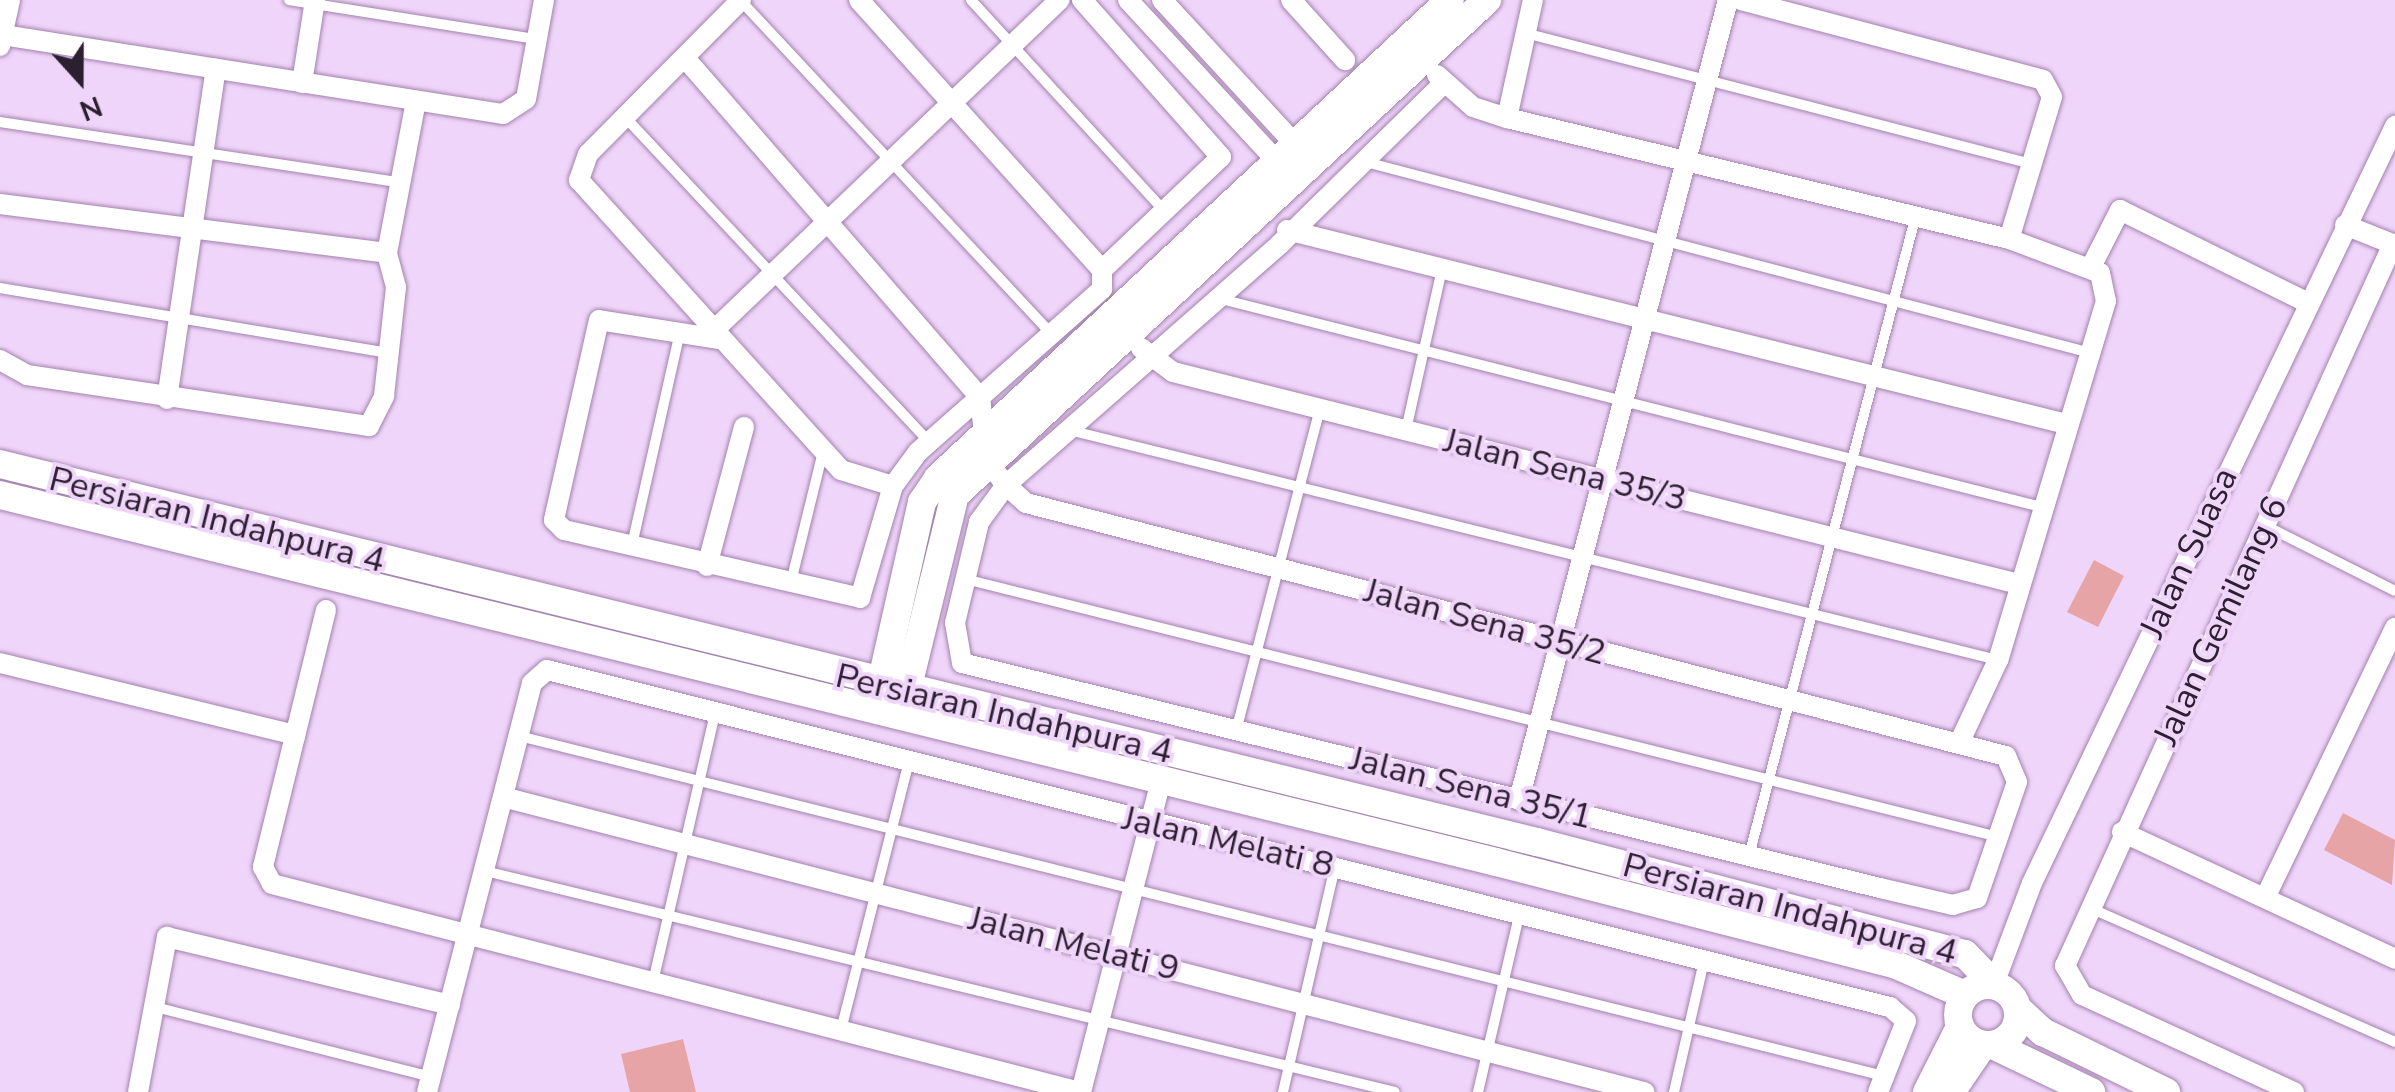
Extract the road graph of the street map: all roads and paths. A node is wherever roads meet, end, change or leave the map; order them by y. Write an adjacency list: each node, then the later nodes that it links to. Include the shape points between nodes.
1 (10, 0): 20 (street)
2 (289, 0): 17 (lane)
3 (544, 0): 19 (street)
4 (740, 0): 22 (street); 39 (lane)
5 (859, 0): 30 (street)
6 (971, 0): 21 (lane)
7 (1060, 0): 21 (street)
8 (1082, 0): 43 (street, via 1214,140 1214,169)
9 (1128, 0): 38 (street)
10 (1162, 0): 38 (street)
11 (1291, 0): 23 (street)
12 (1450, 0): 38 (street)
13 (1487, 0): 24 (street)
14 (1532, 0): 18 (street)
15 (1728, 0): 26 (street)
16 (1741, 0): 40 (street, via 2042,80 2052,97)
17 (314, 2): 19 (lane); 27 (street)
18 (1525, 33): 26 (lane); 32 (street)
19 (536, 39): 29 (street, via 530,87 516,108)
20 (2, 40): 25 (street)
21 (1012, 45): 30 (street); 43 (lane)
22 (685, 58): 31 (street); 45 (street)
23 (1345, 60)
24 (1424, 60): 28 (street); 38 (street)
25 (216, 69): 27 (street); 35 (street)
26 (1707, 80): 36 (street); 40 (lane)
27 (302, 83): 29 (street)
28 (1444, 83): 32 (street, via 1473,107); 37 (street)
29 (416, 101): 41 (street)
30 (952, 104): 39 (street); 55 (street)
31 (625, 117): 56 (lane); 66 (street, via 588,154 578,180)
32 (1507, 118): 36 (street)
33 (0, 122): 35 (lane)
34 (2395, 126): 46 (street, Jalan Suasa)
35 (204, 151): 41 (lane); 48 (street)
36 (1686, 158): 44 (street); 50 (street)
37 (1356, 160): 47 (street); 50 (lane)
38 (1293, 161): 63 (street); 79 (street)
39 (892, 162): 45 (street); 65 (lane)
40 (2031, 164): 49 (street)
41 (404, 183): 52 (street)
42 (0, 204): 48 (street)
43 (1166, 214): 55 (street)
44 (1916, 215): 49 (street); 59 (lane)
45 (830, 221): 56 (street); 73 (street)
46 (2345, 225): 51 (street); 60 (street, Jalan Suasa)
47 (1287, 230): 54 (street); 58 (street)
48 (193, 232): 52 (street); 62 (street)
49 (2009, 239): 53 (street)
50 (1665, 241): 59 (lane); 61 (street)
51 (2394, 245): 93 (street, Jalan Gemilang 6)
52 (387, 253): 69 (street, via 396,287)
53 (2091, 268): 60 (street, via 2120,210); 68 (street, via 2106,285)
54 (1442, 269): 61 (street); 67 (lane)
55 (1102, 270): 65 (street, via 1102,289)
56 (772, 276): 66 (street); 82 (lane)
57 (0, 288): 62 (lane)
58 (1216, 297): 67 (lane); 70 (street)
59 (1893, 301): 68 (lane); 72 (lane)
60 (2308, 303): 147 (street, Jalan Suasa, via 2032,883)
61 (1646, 315): 72 (street); 75 (street)
62 (178, 318): 69 (lane); 74 (street)
63 (1125, 330): 70 (street, Jalan Sena 35/3); 85 (street)
64 (680, 331): 66 (street); 95 (lane); 95 (street, via 607,316 593,327 552,505 564,530)
65 (1051, 334): 73 (street)
66 (715, 336): 83 (street)
67 (1424, 350): 75 (lane); 81 (lane)
68 (2087, 352): 77 (street)
69 (389, 353): 74 (street, via 379,416 369,426)
70 (1148, 355): 76 (street, Jalan Sena 35/3, via 1173,372); 80 (street)
71 (0, 360): 74 (street, via 27,376)
72 (1873, 376): 77 (street); 84 (lane)
73 (980, 397): 79 (street); 82 (street)
74 (167, 399)
75 (1623, 401): 84 (lane); 87 (street)
76 (1320, 408): 81 (street, Jalan Sena 35/3); 90 (lane)
77 (2062, 423): 92 (street)
78 (744, 426): 97 (street)
79 (987, 426): 85 (street); 110 (street, via 922,502)
80 (1068, 430): 88 (street); 90 (lane)
81 (1406, 430): 87 (street, Jalan Sena 35/3)
82 (928, 442): 89 (street)
83 (823, 451): 89 (street, via 854,478); 101 (lane)
84 (1850, 459): 92 (lane); 94 (lane)
85 (987, 461): 88 (street, Jalan Sena 35/2); 110 (street, via 942,518)
86 (0, 464): 110 (street, Persiaran Indahpura 4)
87 (1603, 480): 94 (street, Jalan Sena 35/3); 96 (street)
88 (1006, 485): 98 (street, Jalan Sena 35/2, via 1038,510); 99 (street, via 979,522)
89 (893, 486): 101 (street, via 867,592 847,601)
90 (1301, 490): 96 (lane); 98 (lane)
91 (0, 495): 121 (street, Persiaran Indahpura 4)
92 (2041, 507): 100 (street)
93 (2266, 526): 102 (lane); 127 (street, Jalan Gemilang 6)
94 (1830, 536): 100 (street, Jalan Sena 35/3); 104 (lane)
95 (631, 547): 97 (street)
96 (1582, 561): 104 (lane); 106 (street)
97 (707, 566): 101 (street)
98 (1282, 570): 106 (street, Jalan Sena 35/2); 107 (lane)
99 (966, 579): 107 (lane); 114 (street, Jalan Sena 35/1, via 953,647 962,662)
100 (2019, 584): 108 (street)
101 (790, 587)
102 (2395, 591)
103 (326, 610): 115 (street)
104 (1810, 618): 108 (lane); 111 (lane)
105 (2395, 628): 135 (street)
106 (1561, 643): 111 (street, Jalan Sena 35/2); 113 (street)
107 (1260, 648): 113 (lane); 114 (lane)
108 (1998, 660): 117 (street)
109 (0, 662): 115 (street)
110 (894, 687): 147 (street, Persiaran Indahpura 4, via 1965,954)
111 (1789, 701): 117 (street, Jalan Sena 35/2); 119 (lane)
112 (715, 712): 116 (street, Jalan Melati 8, via 537,674); 118 (street, Jalan Melati 8); 120 (lane)
113 (1541, 718): 119 (lane); 124 (street)
114 (1236, 730): 124 (street, Jalan Sena 35/1)
115 (295, 736): 140 (street, via 263,867 272,884)
116 (519, 736): 120 (lane); 123 (street)
117 (1960, 741): 122 (street, Jalan Sena 35/2, via 2006,756)
118 (909, 762): 125 (street, Jalan Melati 8); 126 (lane)
119 (1770, 778): 128 (lane); 130 (lane)
120 (699, 780): 126 (lane); 129 (lane)
121 (1162, 781): 125 (street); 148 (street, Persiaran Indahpura 4, via 1894,964)
122 (2016, 782): 128 (street, Jalan Sena 35/1)
123 (503, 796): 129 (street, Jalan Melati 9); 132 (street)
124 (1519, 800): 130 (street, Jalan Sena 35/1)
125 (1148, 825): 131 (street, Jalan Melati 8); 133 (street)
126 (894, 826): 133 (lane); 134 (lane)
127 (2122, 832): 135 (street); 136 (street, Jalan Gemilang 6)
128 (1999, 838): 130 (street, Jalan Sena 35/1, via 1981,892 1963,905)
129 (684, 845): 134 (street, Jalan Melati 9); 138 (lane)
130 (1749, 857)
131 (1336, 866): 137 (street, Jalan Melati 8); 139 (lane)
132 (485, 871): 138 (lane); 140 (street)
133 (1132, 888): 139 (lane); 141 (street)
134 (879, 894): 141 (street, Jalan Melati 9); 144 (lane)
135 (2265, 898): 143 (street)
136 (2089, 908): 157 (lane); 173 (street, Jalan Gemilang 6, via 2065,966 2082,995)
137 (1520, 910): 142 (street, Jalan Melati 8); 145 (lane)
138 (668, 914): 144 (lane); 146 (lane)
139 (1320, 933): 145 (lane); 149 (lane)
140 (469, 934): 146 (street); 150 (street)
141 (1114, 956): 149 (street, Jalan Melati 9); 153 (street)
142 (1705, 956): 154 (lane); 160 (street, Jalan Melati 8, via 1900,1010 1904,1027)
143 (2395, 959)
144 (860, 962): 153 (lane); 155 (lane)
145 (1504, 980): 154 (lane); 158 (lane)
146 (653, 982): 155 (street)
147 (1994, 984): 148 (street); 152 (street, Persiaran Indahpura 4)
148 (1965, 994): 156 (street)
149 (1304, 1002): 158 (street, Jalan Melati 9); 159 (lane)
150 (450, 1005): 151 (street, via 166,937); 161 (street)
151 (150, 1006): 161 (lane); 162 (street)
152 (2019, 1010): 156 (street, via 2016,1028); 172 (street, Persiaran Indahpura 4, via 2043,1032)
153 (1099, 1023): 159 (lane); 163 (street)
154 (1690, 1026): 160 (lane); 168 (lane)
155 (841, 1030): 163 (street)
156 (1978, 1039): 169 (street); 170 (street); 171 (street)
157 (2395, 1042)
158 (1488, 1051): 166 (lane); 167 (street, Jalan Melati 9)
159 (1289, 1067): 164 (lane); 165 (lane)
160 (1881, 1084)
161 (429, 1085)
162 (146, 1090)
163 (1080, 1092)
164 (1284, 1092)
165 (1395, 1092)
166 (1478, 1092)
167 (1644, 1092)
168 (1674, 1092)
169 (1927, 1092)
170 (1951, 1092)
171 (2091, 1092)
172 (2166, 1092)
173 (2294, 1092)

